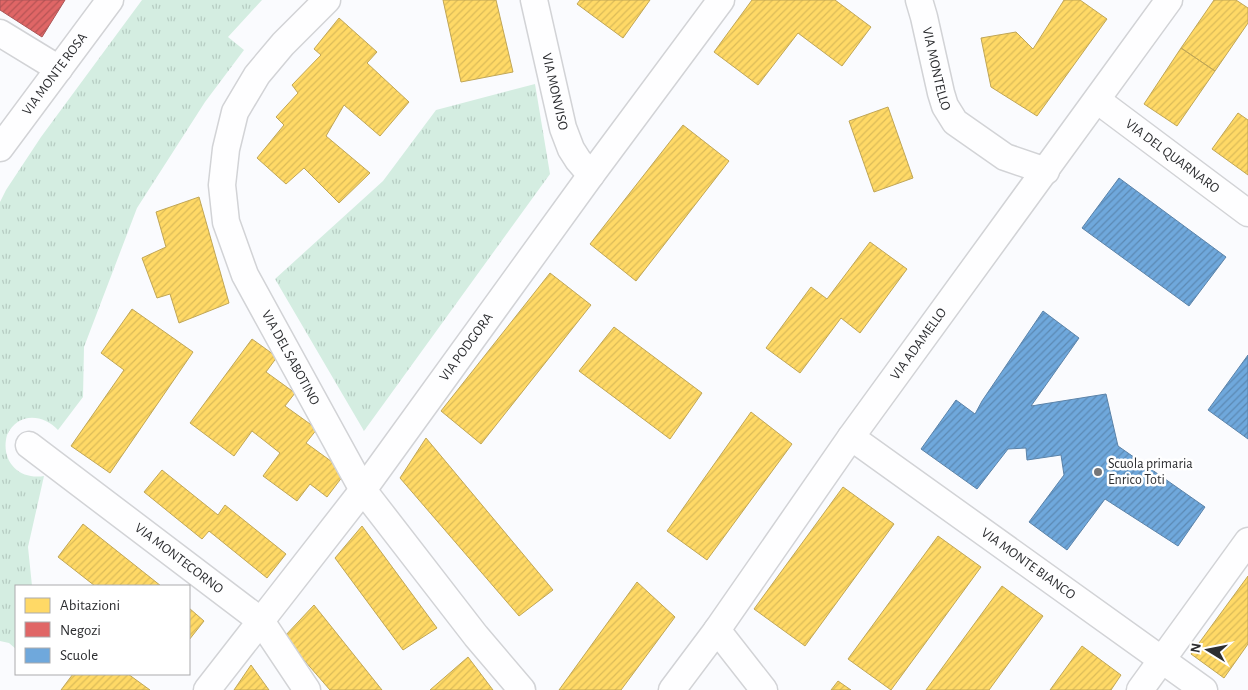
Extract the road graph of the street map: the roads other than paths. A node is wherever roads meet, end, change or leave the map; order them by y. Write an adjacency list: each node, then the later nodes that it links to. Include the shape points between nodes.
1 (110, 0): 8 (street, VIA MONTE ROSA)
2 (326, 0): 16 (street, VIA DEL SABOTINO, via 257,75 235,112 222,185 226,222 245,275)
3 (534, 0): 12 (street, VIA MONVISO, via 563,128 571,149)
4 (721, 0): 12 (street, VIA PODGORA)
5 (919, 0): 11 (street, VIA MONTELLO, via 940,93 955,122 1005,157)
6 (1169, 0): 9 (street, VIA ADAMELLO)
7 (0, 33): 8 (street)
8 (59, 69): 10 (street, VIA MONTE ROSA)
9 (1097, 100): 11 (street, VIA ADAMELLO); 13 (street, VIA DEL QUARNARO)
10 (0, 148)
11 (1046, 171): 14 (street, VIA ADAMELLO)
12 (591, 175): 16 (street, VIA PODGORA)
13 (1248, 213)
14 (851, 437): 19 (street, VIA ADAMELLO); 20 (street, VIA MONTE BIANCO)
15 (29, 445): 18 (street, VIA MONTECORNO)
16 (363, 490): 18 (street, VIA PODGORA); 23 (street, VIA DEL SABOTINO)
17 (1248, 540): 20 (street)
18 (261, 621): 21 (street, VIA PODGORA); 22 (street, VIA MONTECORNO)
19 (717, 630): 24 (street, VIA ADAMELLO); 25 (street)
20 (1161, 660): 26 (street); 27 (street, VIA MONTE BIANCO)
21 (207, 690)
22 (307, 690)
23 (522, 690)
24 (672, 690)
25 (764, 690)
26 (1140, 690)
27 (1204, 690)

